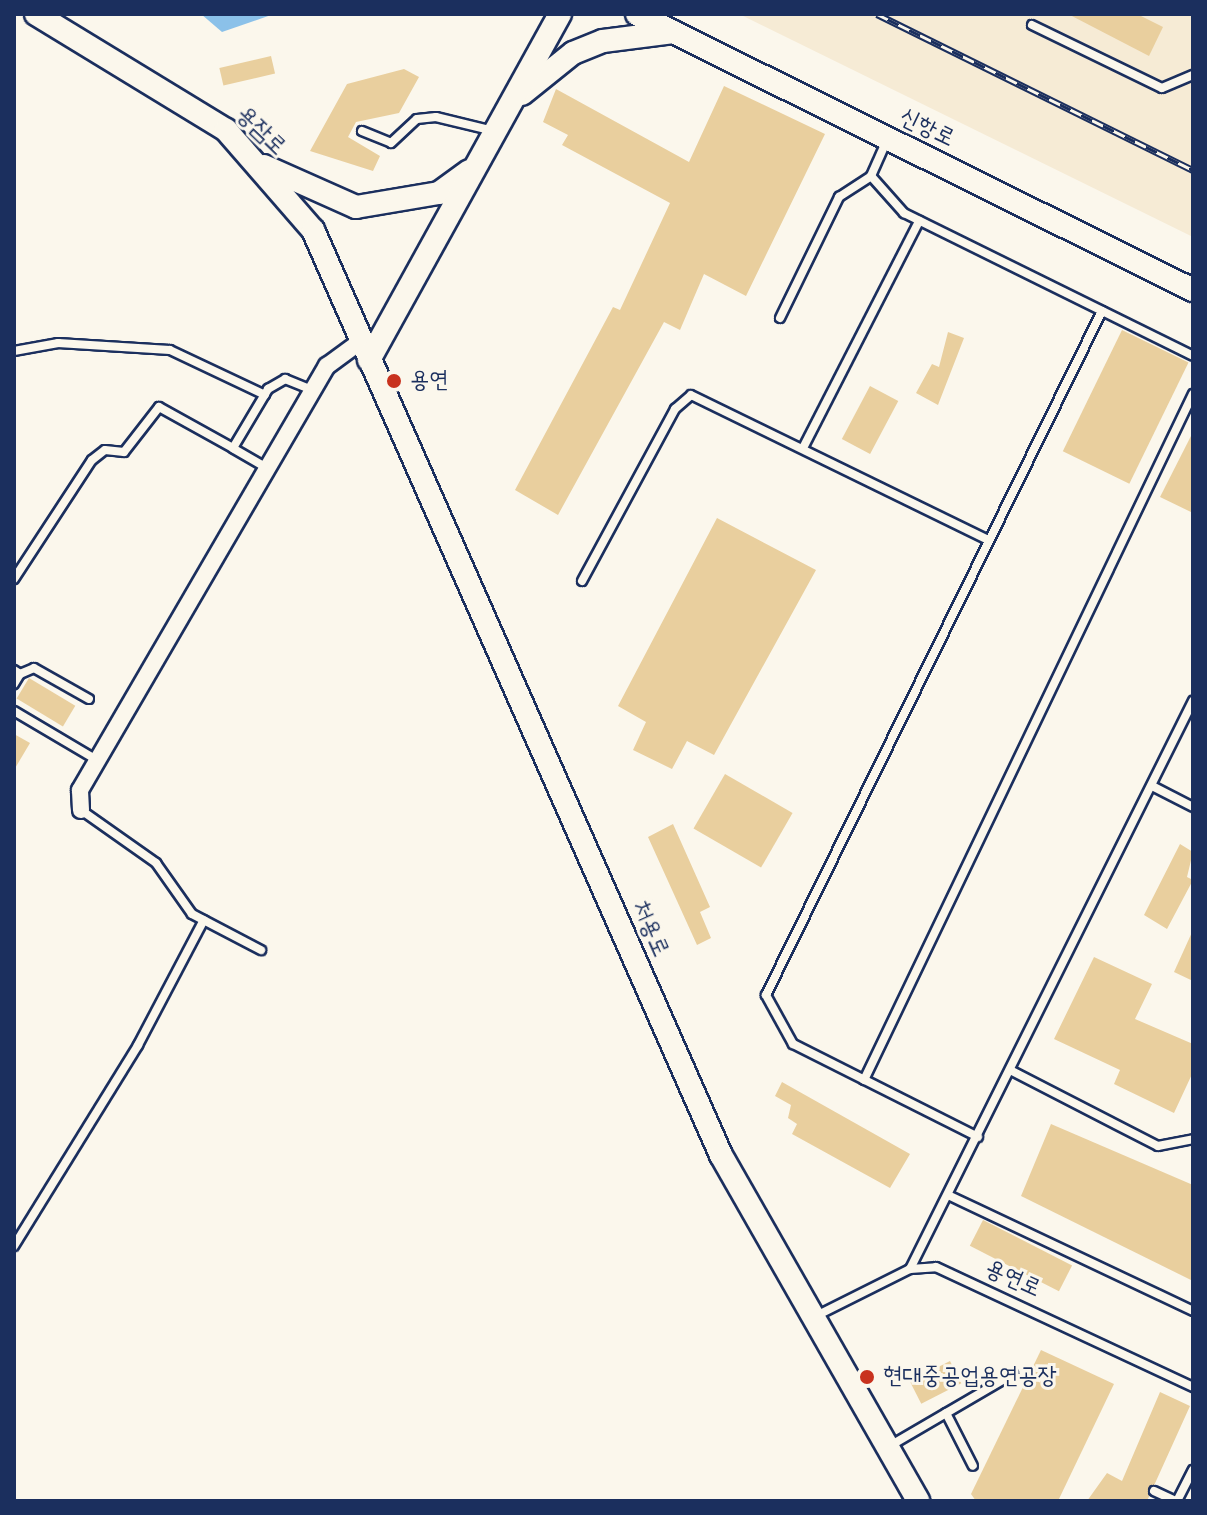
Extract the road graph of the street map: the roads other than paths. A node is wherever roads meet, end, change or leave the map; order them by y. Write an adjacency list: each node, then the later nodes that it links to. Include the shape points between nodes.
1 (36, 14): 11 (street, 용잠로, via 226,130)
2 (560, 14): 7 (street)
3 (643, 16): 5 (street, 신항로)
4 (1032, 25): 6 (lane, via 1162,88)
5 (673, 32): 7 (street, via 573,53); 10 (street, 신항로)
6 (1193, 75)
7 (511, 102): 9 (street)
8 (362, 131): 9 (lane, via 391,143 422,117 456,117)
9 (495, 132): 12 (street)
10 (887, 138): 13 (lane); 15 (street, 신항로)
11 (261, 165): 12 (street, via 356,207 439,193); 19 (street, 용잠로, via 313,230)
12 (476, 165): 19 (street)
13 (871, 176): 14 (lane); 17 (lane, via 839,197)
14 (919, 221): 16 (lane); 24 (lane)
15 (1193, 290)
16 (1102, 311): 20 (lane); 27 (lane)
17 (780, 318)
18 (14, 351): 23 (lane, via 58,343 170,350)
19 (365, 351): 21 (street, via 334,354); 49 (street, 처용로, via 721,1155)
20 (1193, 356)
21 (312, 390): 23 (lane, via 285,379); 26 (street)
22 (1193, 394): 42 (lane)
23 (265, 395): 25 (lane)
24 (804, 446): 27 (lane); 29 (lane, via 691,395 675,409)
25 (233, 448): 26 (lane); 28 (lane, via 159,407 124,452 105,450 92,460)
26 (267, 468): 35 (street)
27 (988, 540): 42 (lane, via 768,983 768,1009 786,1038)
28 (14, 579)
29 (582, 581)
30 (17, 672): 31 (lane); 32 (lane, via 34,668)
31 (14, 684)
32 (89, 699)
33 (1193, 701): 36 (lane)
34 (14, 711): 35 (lane)
35 (97, 760): 38 (street, via 80,790)
36 (1152, 786): 37 (lane); 41 (lane)
37 (1193, 807)
38 (81, 810): 39 (lane, via 156,863)
39 (204, 920): 40 (lane); 46 (lane, via 138,1045)
40 (261, 950)
41 (1012, 1071): 43 (lane); 44 (lane, via 1158,1146)
42 (864, 1080): 43 (lane)
43 (978, 1137): 45 (lane)
44 (1193, 1139)
45 (948, 1195): 47 (lane); 48 (lane)
46 (14, 1246)
47 (910, 1269): 49 (lane); 51 (lane, 용연로, via 936,1267)
48 (1193, 1311)
49 (814, 1317): 53 (street, 처용로)
50 (1013, 1374): 52 (lane)
51 (1193, 1387)
52 (946, 1413): 53 (lane); 54 (lane)
53 (887, 1447): 57 (street, 처용로)
54 (973, 1466)
55 (1193, 1470): 58 (lane)
56 (1154, 1491): 58 (lane)
57 (918, 1501)
58 (1176, 1501)

